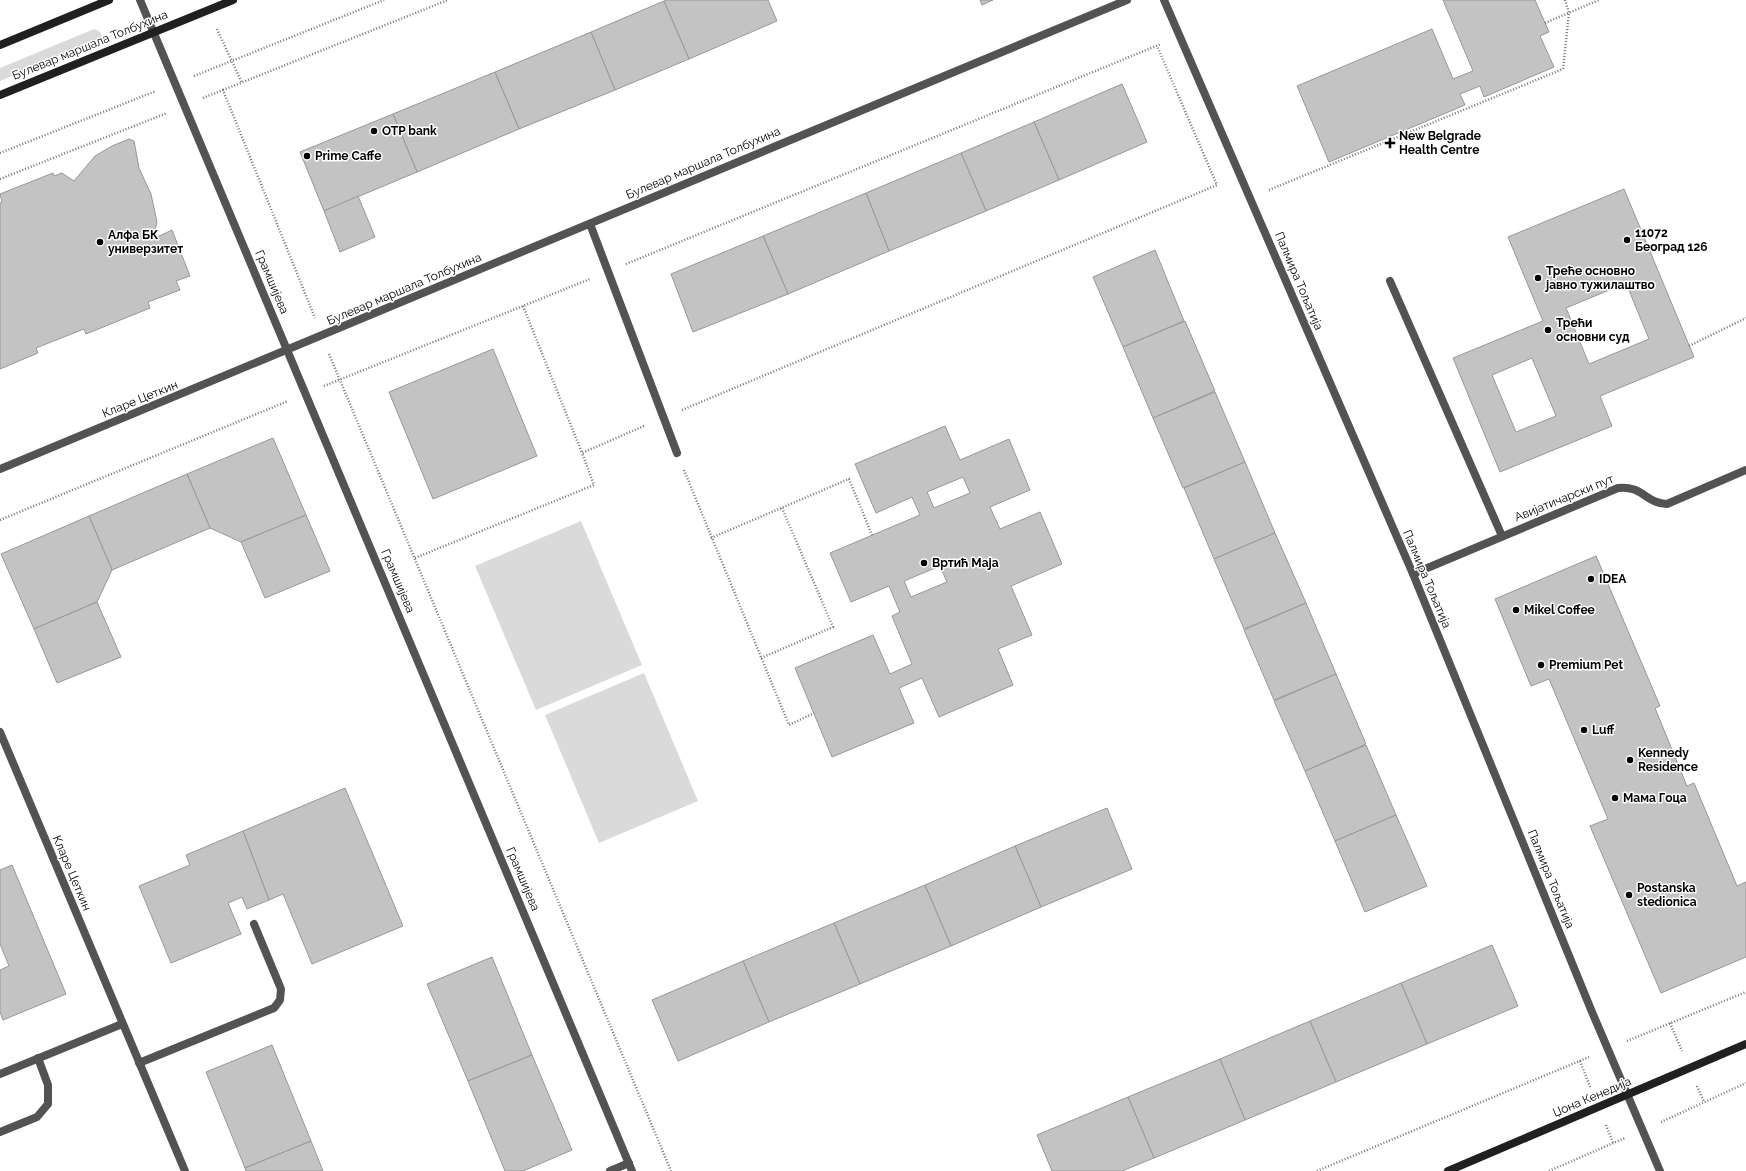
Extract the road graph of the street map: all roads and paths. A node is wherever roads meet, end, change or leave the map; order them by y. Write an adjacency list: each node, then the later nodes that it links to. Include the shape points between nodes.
1 (109, 0): 13 (street)
2 (140, 0): 12 (street, Грамшијева)
3 (233, 0): 9 (street, Булевар маршала Толбухина)
4 (448, 0): 15 (path)
5 (1127, 0): 19 (street, Булевар маршала Толбухина)
6 (1164, 0): 18 (street, Палмира Тољатија)
7 (1565, 0): 10 (path)
8 (1599, 0): 10 (path)
9 (208, 10): 12 (street, Булевар маршала Толбухина); 15 (path)
10 (1569, 13): 11 (path); 18 (path, via 1563,69)
11 (1545, 23)
12 (154, 31): 17 (street, Булевар маршала Толбухина); 24 (street, Грамшијева)
13 (0, 45)
14 (1157, 46): 25 (path, via 1217,185)
15 (242, 83): 16 (path)
16 (223, 90)
17 (0, 94)
18 (1250, 198): 35 (street, Палмира Тољатија)
19 (590, 224): 24 (street, Булевар маршала Толбухина); 25 (street)
20 (1390, 281): 32 (street)
21 (523, 306): 26 (path)
22 (1746, 318): 23 (path)
23 (1689, 346)
24 (288, 350): 28 (street, Кларе Цеткин); 49 (street, Грамшијева)
25 (663, 417): 26 (path); 27 (street)
26 (582, 453): 34 (path, via 594,485)
27 (677, 453): 33 (path)
28 (0, 469)
29 (1746, 470): 32 (street, Авијатичарски пут, via 1667,504 1656,502 1631,488 1618,488)
30 (782, 508): 31 (path, via 849,479); 33 (path); 36 (path, via 833,626)
31 (872, 535)
32 (1502, 536): 35 (street, Авијатичарски пут)
33 (711, 538): 36 (path)
34 (415, 558)
35 (1413, 574): 43 (street, Палмира Тољатија)
36 (761, 658): 37 (path, via 789,725)
37 (814, 713)
38 (0, 732): 41 (street, Кларе Цеткин)
39 (254, 924): 45 (street, via 281,989 280,1000 274,1008)
40 (1746, 992): 43 (path)
41 (122, 1024): 44 (street); 45 (street, Кларе Цеткин)
42 (1746, 1044): 47 (street, Џона Кенедија)
43 (1609, 1049): 47 (street, Палмира Тољатија); 53 (path)
44 (38, 1058): 46 (street); 48 (street, via 48,1085 48,1104 37,1117)
45 (139, 1063): 50 (street, Кларе Цеткин)
46 (0, 1074)
47 (1628, 1095): 54 (street, Џона Кенедија); 55 (street, Палмира Тољатија)
48 (0, 1132)
49 (629, 1163): 51 (street); 52 (street, Грамшијева)
50 (185, 1171)
51 (610, 1171)
52 (632, 1171)
53 (1317, 1171)
54 (1448, 1171)
55 (1660, 1171)

